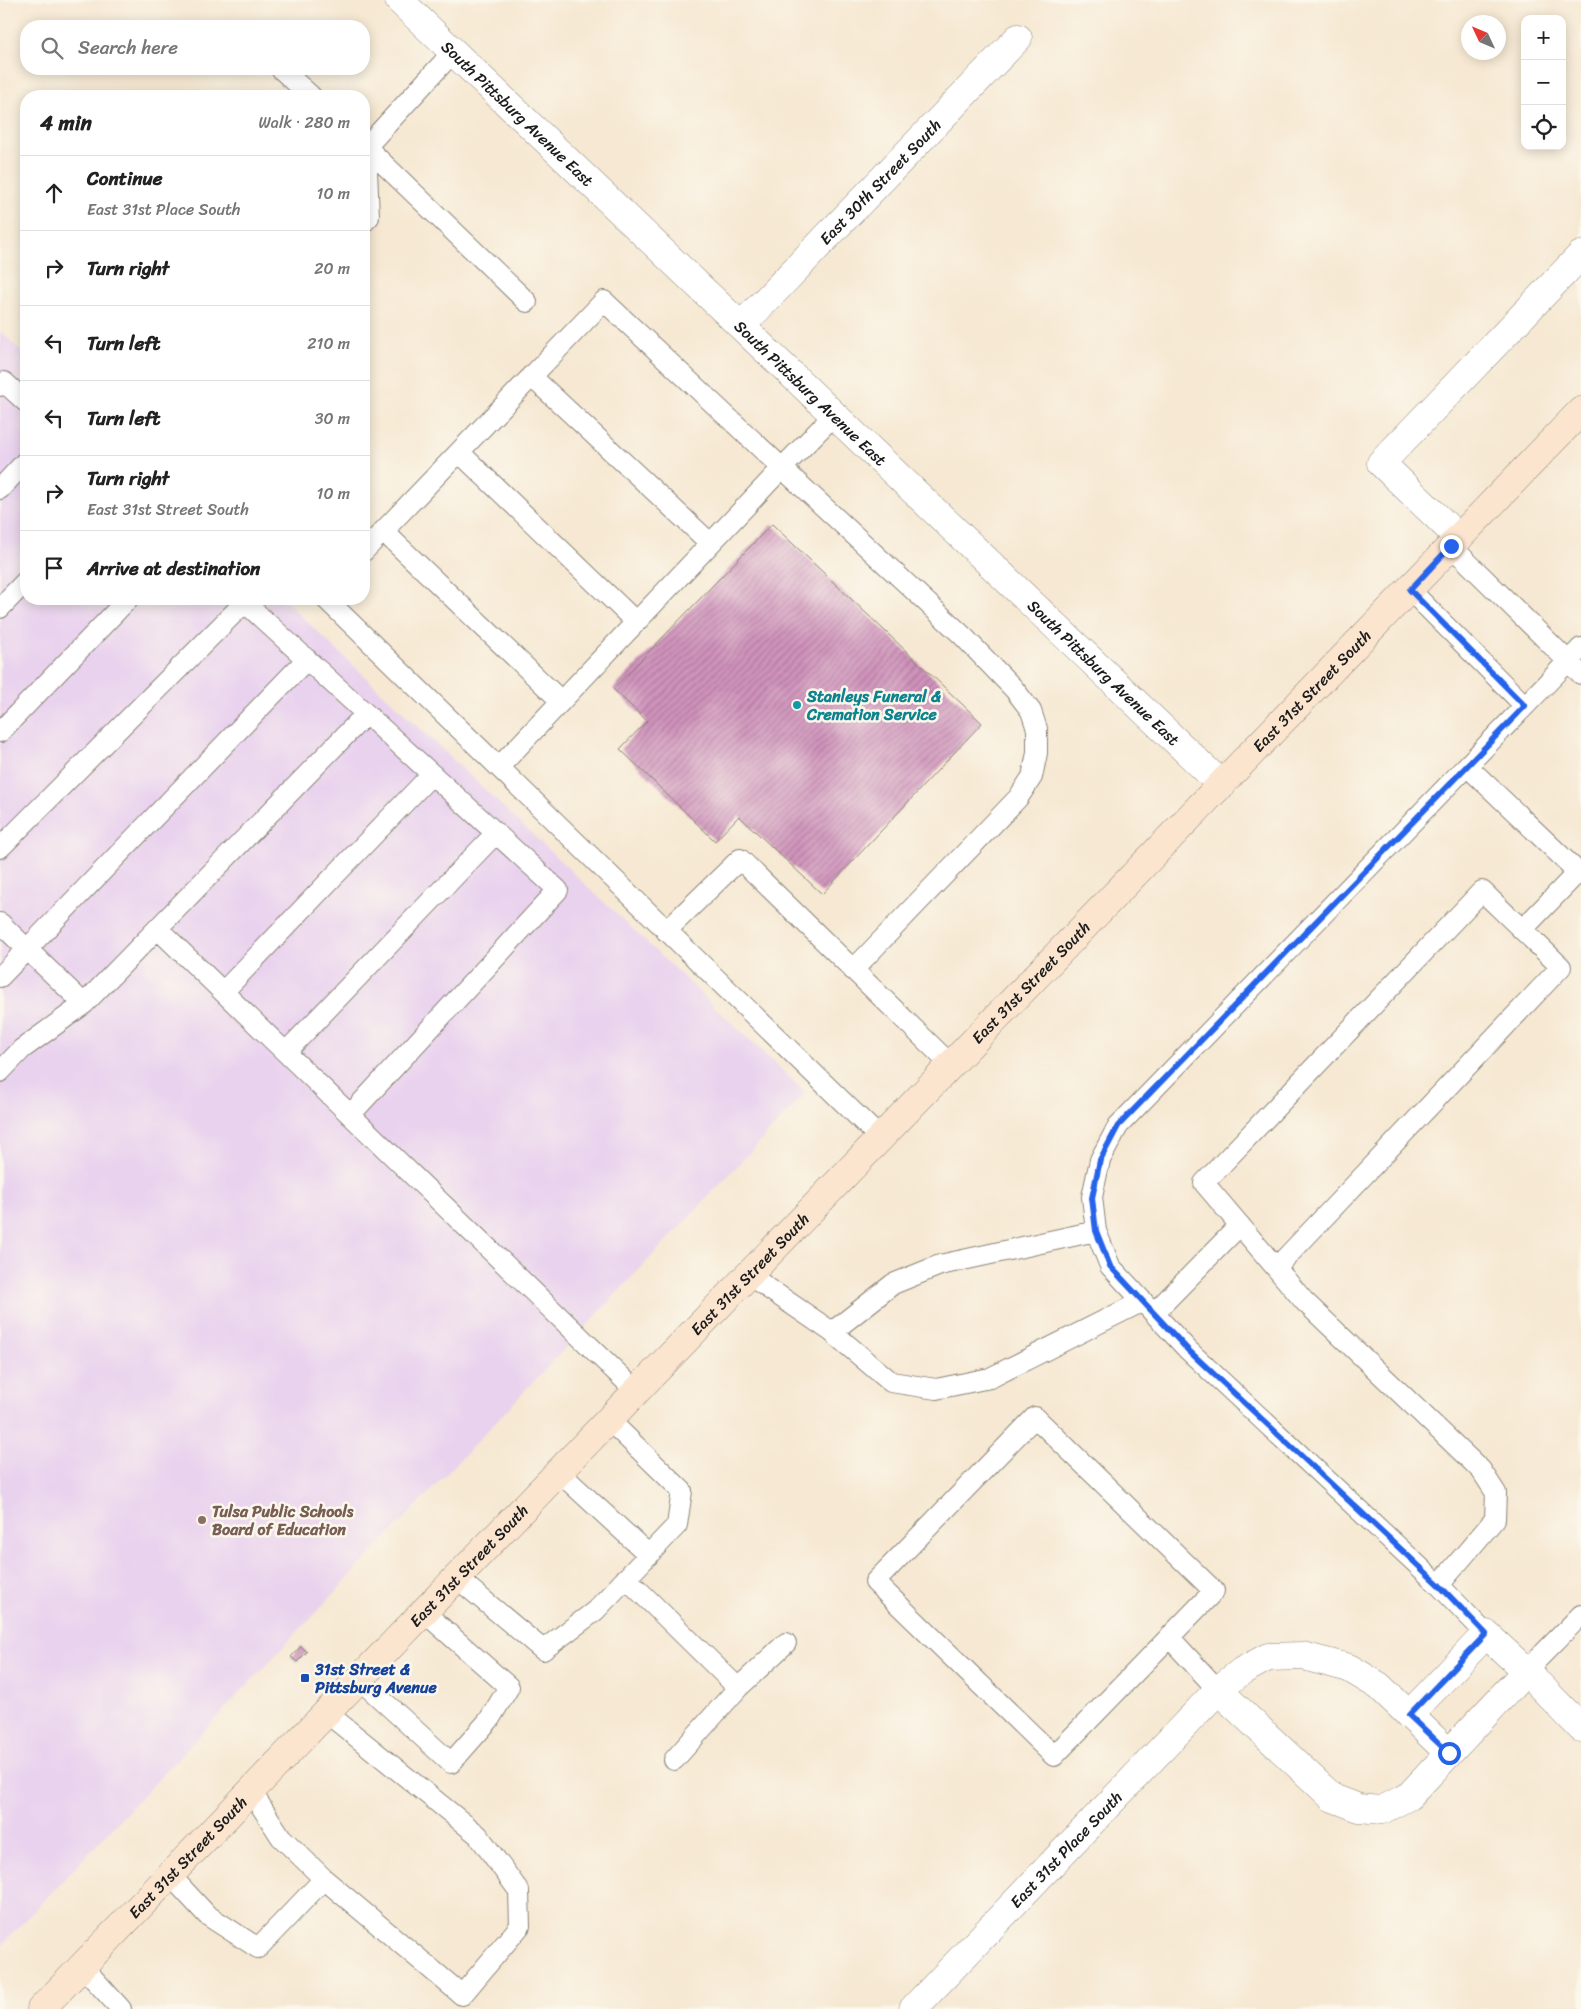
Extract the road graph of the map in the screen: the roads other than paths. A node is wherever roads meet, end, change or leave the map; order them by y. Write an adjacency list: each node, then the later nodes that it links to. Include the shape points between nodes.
1 (399, 0): 3 (street, South Pittsburg Avenue East)
2 (1018, 38): 10 (street, East 30th Street South)
3 (453, 52): 6 (lane); 10 (street, South Pittsburg Avenue East)
4 (288, 75): 5 (lane)
5 (304, 90)
6 (370, 141)
7 (370, 151): 9 (lane)
8 (1581, 255): 21 (street, via 1381,463)
9 (527, 302)
10 (742, 325): 15 (street, South Pittsburg Avenue East)
11 (531, 376): 16 (lane); 18 (lane, via 604,301); 22 (lane)
12 (0, 386): 13 (lane, via 4,382)
13 (20, 397)
14 (1581, 410): 21 (main road, East 31st Street South)
15 (834, 415): 18 (lane); 41 (street, South Pittsburg Avenue East)
16 (458, 452): 20 (lane); 31 (lane)
17 (20, 467): 19 (lane)
18 (782, 468): 22 (lane); 50 (lane, via 1002,676 1030,712 1036,729 1032,777 1018,798)
19 (0, 489)
20 (383, 531): 23 (lane); 34 (lane)
21 (1455, 542): 25 (main road, East 31st Street South); 33 (lane)
22 (710, 544): 31 (lane)
23 (370, 545)
24 (20, 587): 30 (lane)
25 (1410, 590): 35 (lane); 41 (main road, East 31st Street South)
26 (122, 605): 37 (lane)
27 (238, 605): 43 (lane)
28 (248, 605): 32 (lane)
29 (332, 605): 38 (lane)
30 (0, 608)
31 (636, 622): 34 (lane)
32 (307, 659): 36 (lane); 49 (lane)
33 (1577, 661): 35 (lane)
34 (561, 700): 38 (lane)
35 (1525, 706): 39 (lane)
36 (366, 714): 40 (lane); 46 (lane)
37 (0, 732)
38 (499, 766): 48 (lane)
39 (1467, 766): 44 (lane); 60 (lane, via 1118,1126 1100,1160 1092,1198)
40 (432, 774): 42 (lane); 52 (lane)
41 (1222, 785): 55 (main road, East 31st Street South)
42 (496, 833): 54 (lane); 57 (lane, via 558,890)
43 (0, 848)
44 (1580, 873): 47 (lane)
45 (0, 923): 49 (lane)
46 (159, 930): 52 (lane); 53 (lane)
47 (1522, 930): 59 (lane, via 1482,891 1217,1168 1204,1183); 61 (lane, via 1561,967)
48 (666, 931): 50 (lane, via 740,859); 58 (lane)
49 (28, 948): 51 (lane); 53 (lane)
50 (854, 970): 55 (lane)
51 (0, 977)
52 (223, 992): 54 (lane)
53 (84, 1004): 56 (lane, via 22,1049)
54 (286, 1052): 57 (lane)
55 (951, 1065): 58 (main road, East 31st Street South)
56 (0, 1072)
57 (350, 1115): 65 (lane)
58 (881, 1139): 62 (main road, East 31st Street South)
59 (1240, 1225): 61 (lane); 63 (lane)
60 (1096, 1231): 63 (lane, via 1110,1266); 64 (lane, via 940,1265 893,1284)
61 (1276, 1268): 71 (lane, via 1304,1301 1481,1470 1496,1493 1495,1519)
62 (749, 1275): 64 (lane); 65 (main road, East 31st Street South)
63 (1148, 1307): 64 (lane, via 990,1378 936,1389 892,1382); 71 (lane, via 1188,1350)
64 (832, 1332)
65 (637, 1392): 66 (main road, East 31st Street South)
66 (609, 1420): 67 (main road, East 31st Street South); 68 (lane, via 682,1491 677,1525)
67 (559, 1472): 68 (lane); 69 (main road, East 31st Street South)
68 (649, 1555): 70 (lane)
69 (457, 1578): 70 (lane, via 543,1650 595,1611); 72 (main road, East 31st Street South)
70 (626, 1578): 79 (lane)
71 (1439, 1585): 74 (lane)
72 (424, 1612): 78 (main road, East 31st Street South); 78 (lane, via 509,1687 489,1720 451,1763)
73 (1581, 1615): 77 (lane)
74 (1486, 1634): 77 (street); 82 (street)
75 (1169, 1637): 75 (lane, via 1054,1756 875,1582 1035,1417 1214,1591); 80 (lane)
76 (786, 1643): 79 (lane)
77 (1526, 1671): 83 (street); 84 (street)
78 (359, 1679): 81 (main road, East 31st Street South)
79 (738, 1688): 85 (lane)
80 (1218, 1690): 82 (street, East 31st Place South, via 1242,1671 1268,1657 1303,1656 1349,1668 1379,1686); 84 (street, via 1333,1798 1358,1808 1382,1810 1409,1796); 92 (street, East 31st Place South)
81 (327, 1713): 86 (main road, East 31st Street South); 88 (lane, via 478,1835 519,1891 520,1926 462,1995)
82 (1409, 1715): 84 (street, East 31st Place South)
83 (1581, 1728)
84 (1449, 1753)
85 (674, 1760)
86 (252, 1790): 87 (main road, East 31st Street South); 88 (lane, via 281,1837)
87 (170, 1875): 88 (lane, via 207,1914 258,1948); 89 (main road, East 31st Street South)
88 (324, 1878)
89 (82, 1966): 90 (main road, East 31st Street South); 91 (lane)
90 (40, 2009)
91 (121, 2009)
92 (913, 2009)

